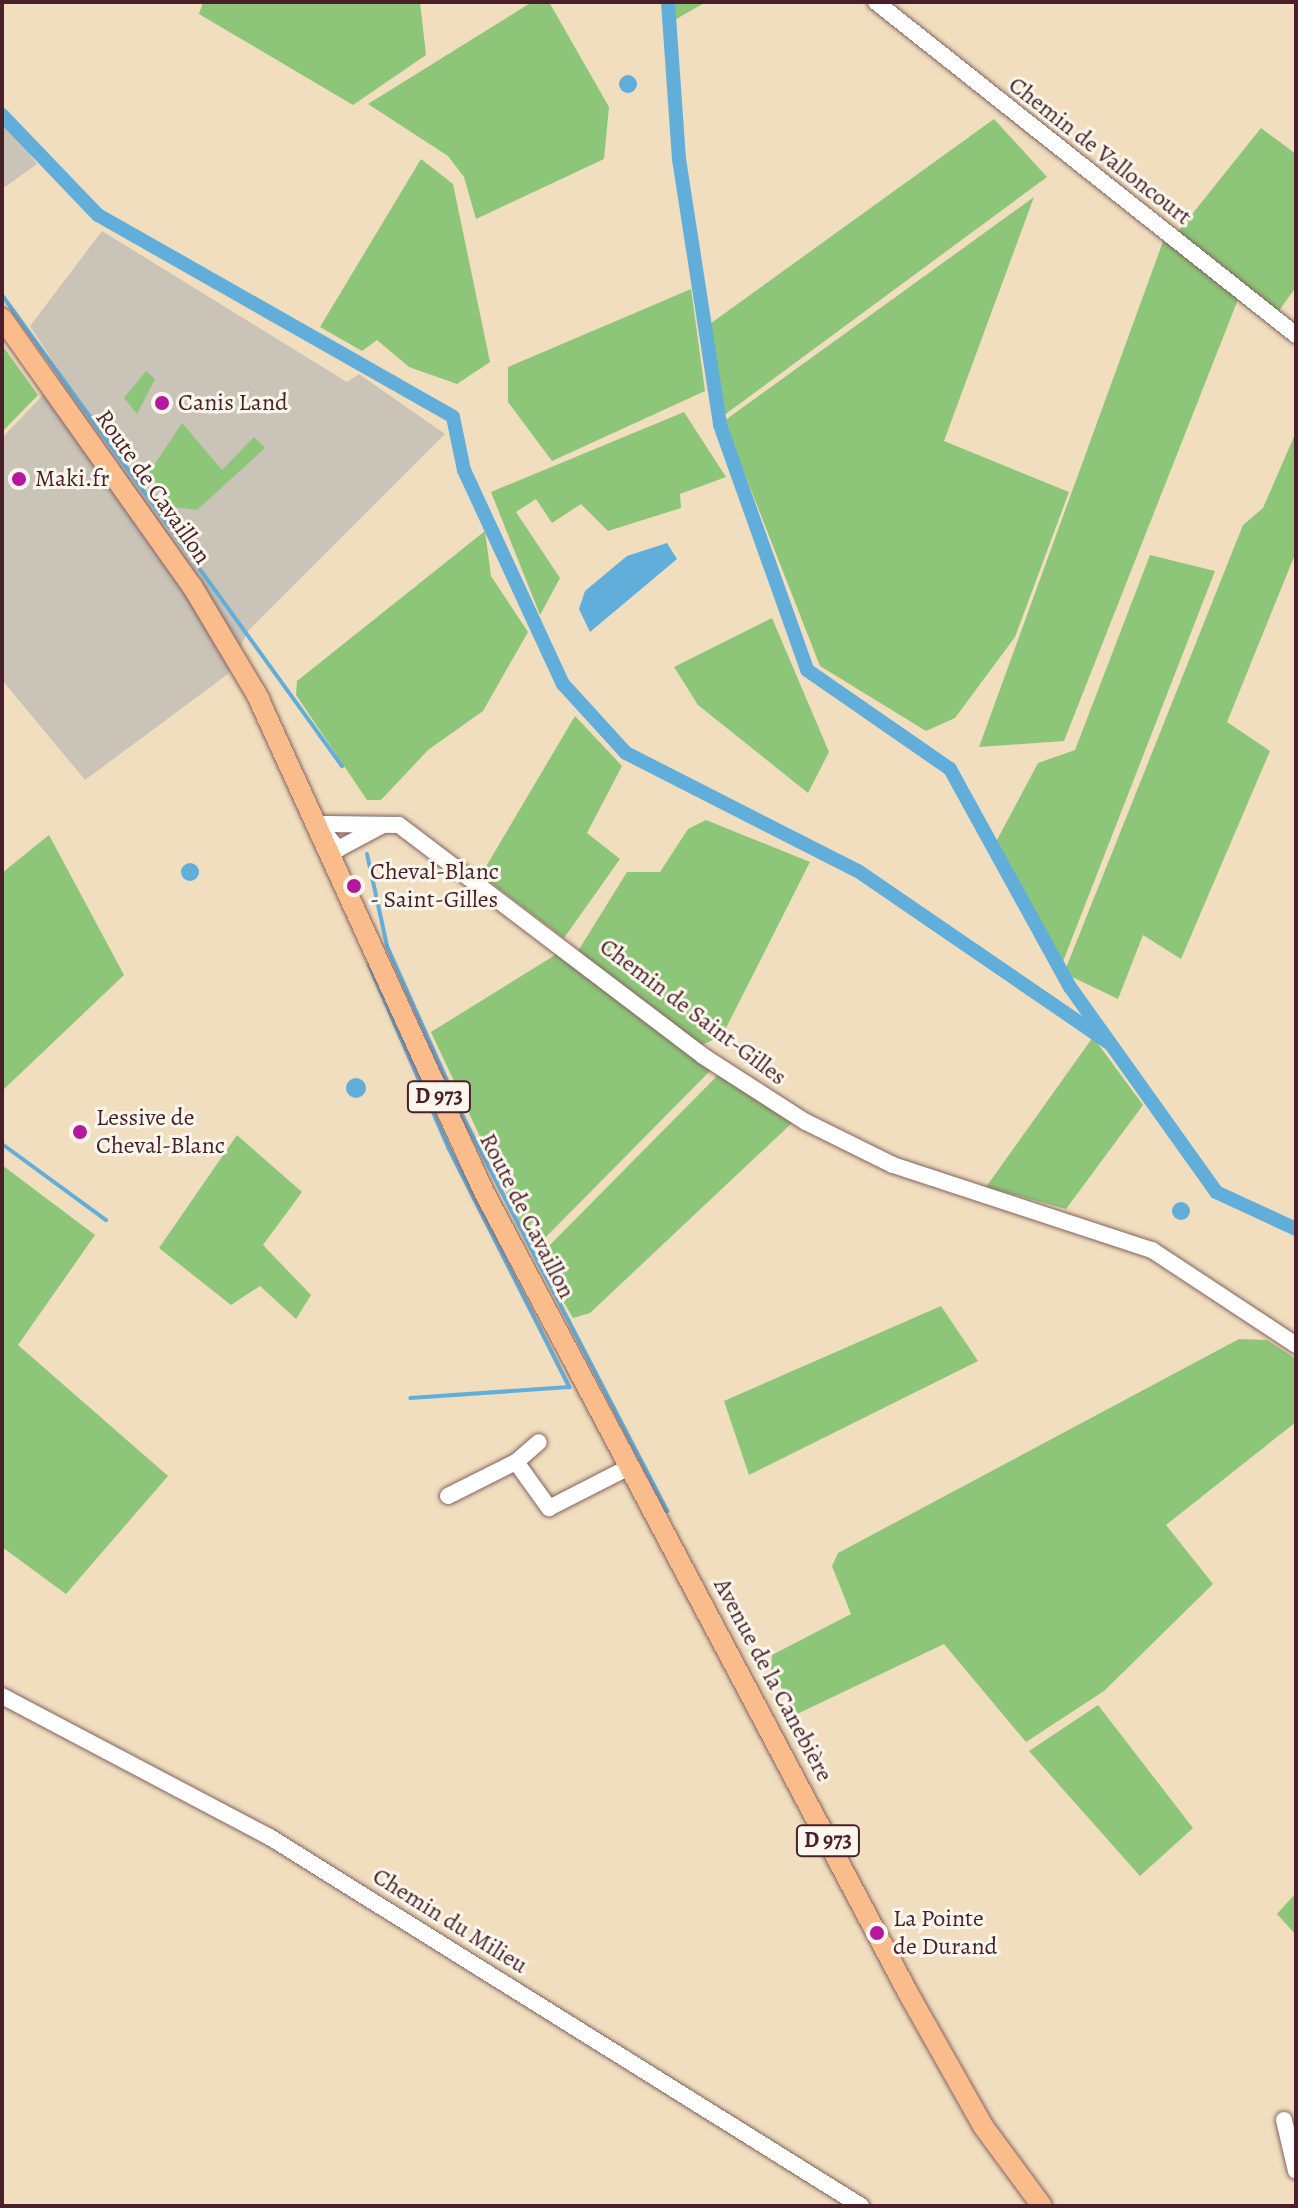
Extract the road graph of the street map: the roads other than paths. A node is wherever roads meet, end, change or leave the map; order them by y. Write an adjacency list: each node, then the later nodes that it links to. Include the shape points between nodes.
1 (876, 2): 3 (street, Chemin de Valloncourt)
2 (2, 318): 4 (main road, Route de Cavaillon / D 973, via 192,586)
3 (1296, 335)
4 (255, 691): 5 (main road, Route de Cavaillon / D 973); 7 (main road, Route de Cavaillon / D 973)
5 (290, 769): 7 (street); 8 (main road, Route de Cavaillon / D 973)
6 (384, 824): 7 (street); 8 (street); 9 (street, Chemin de Saint-Gilles, via 423,839 703,1056 806,1122 893,1165 1152,1250)
7 (324, 825): 8 (main road, Route de Cavaillon / D 973)
8 (332, 850): 12 (main road, Route de Cavaillon / D 973, via 484,1192)
9 (1296, 1345)
10 (539, 1442): 11 (street)
11 (516, 1462): 12 (street, via 549,1508); 13 (street)
12 (631, 1466): 18 (main road, Avenue de la Canebière / D 973, via 907,1991 983,2126)
13 (448, 1496)
14 (2, 1696): 17 (street, Chemin du Milieu, via 284,1845)
15 (1284, 2120): 16 (street)
16 (1296, 2171)
17 (861, 2206)
18 (1042, 2206)

